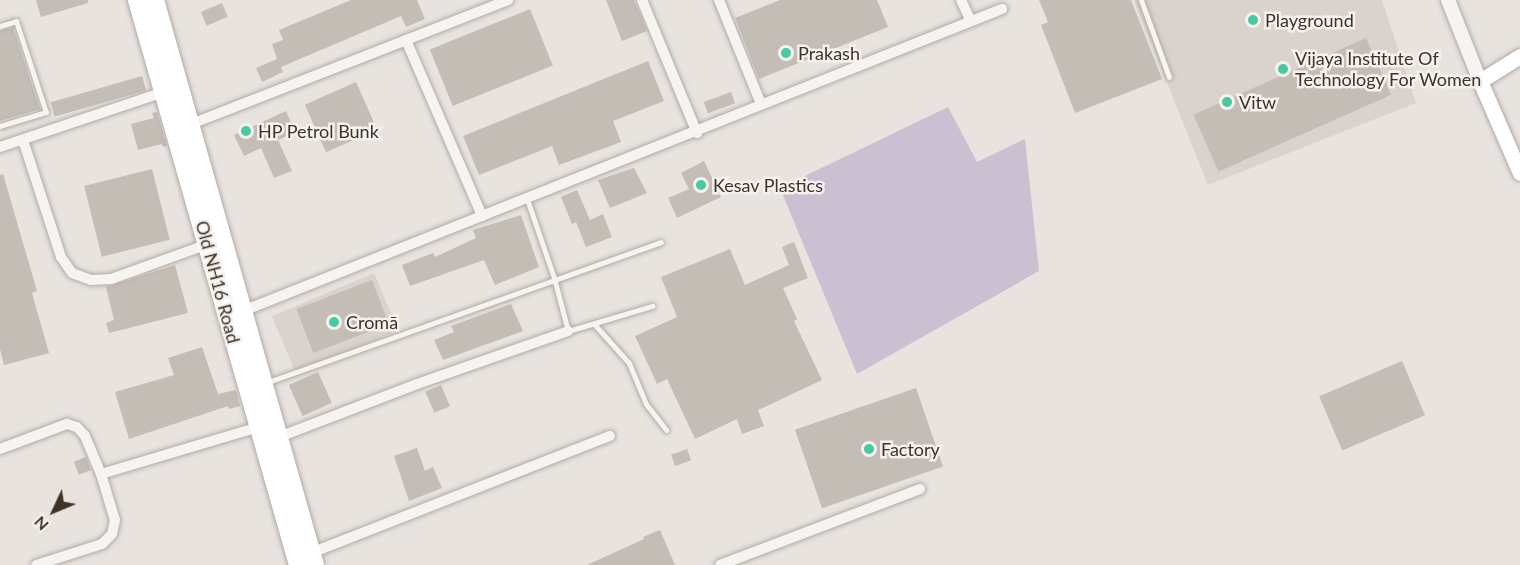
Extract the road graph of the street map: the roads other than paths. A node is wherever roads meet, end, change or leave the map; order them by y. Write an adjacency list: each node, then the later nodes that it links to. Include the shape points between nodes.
1 (137, 0): 16 (main road, Old NH16 Road)
2 (154, 0): 18 (main road, Old NH16 Road)
3 (508, 0): 12 (street)
4 (642, 0): 20 (street)
5 (719, 0): 17 (street)
6 (961, 0): 10 (street)
7 (1141, 0): 14 (lane)
8 (1448, 0): 15 (street)
9 (1002, 9): 10 (street)
10 (971, 21): 17 (street)
11 (0, 26): 19 (lane, via 16,21 46,112)
12 (406, 40): 18 (street); 25 (street)
13 (1520, 56): 15 (main road)
14 (1169, 77)
15 (1480, 81): 23 (main road)
16 (163, 92): 21 (street); 27 (main road, Old NH16 Road)
17 (761, 104): 20 (street)
18 (191, 124): 30 (main road, Old NH16 Road)
19 (0, 126)
20 (697, 133): 24 (street)
21 (23, 140): 22 (street); 27 (street, via 61,257 72,273 91,280 111,279)
22 (0, 147)
23 (1520, 173)
24 (527, 199): 25 (street); 28 (lane)
25 (482, 216): 30 (street)
26 (661, 242): 28 (lane)
27 (208, 244): 34 (main road, Old NH16 Road)
28 (554, 278): 32 (lane); 33 (lane)
29 (652, 306): 31 (lane)
30 (243, 311): 33 (main road, Old NH16 Road)
31 (595, 325): 32 (lane); 35 (lane, via 628,363 646,404)
32 (568, 331): 34 (street, via 417,384)
33 (264, 384): 34 (main road, Old NH16 Road)
34 (270, 429): 38 (street); 40 (main road, Old NH16 Road)
35 (666, 430)
36 (610, 436): 40 (street)
37 (0, 449): 38 (street, via 67,424 77,427 85,436)
38 (101, 474): 41 (street, via 115,520 112,534 102,544)
39 (920, 489): 42 (street)
40 (308, 561)
41 (36, 565)
42 (720, 565)

